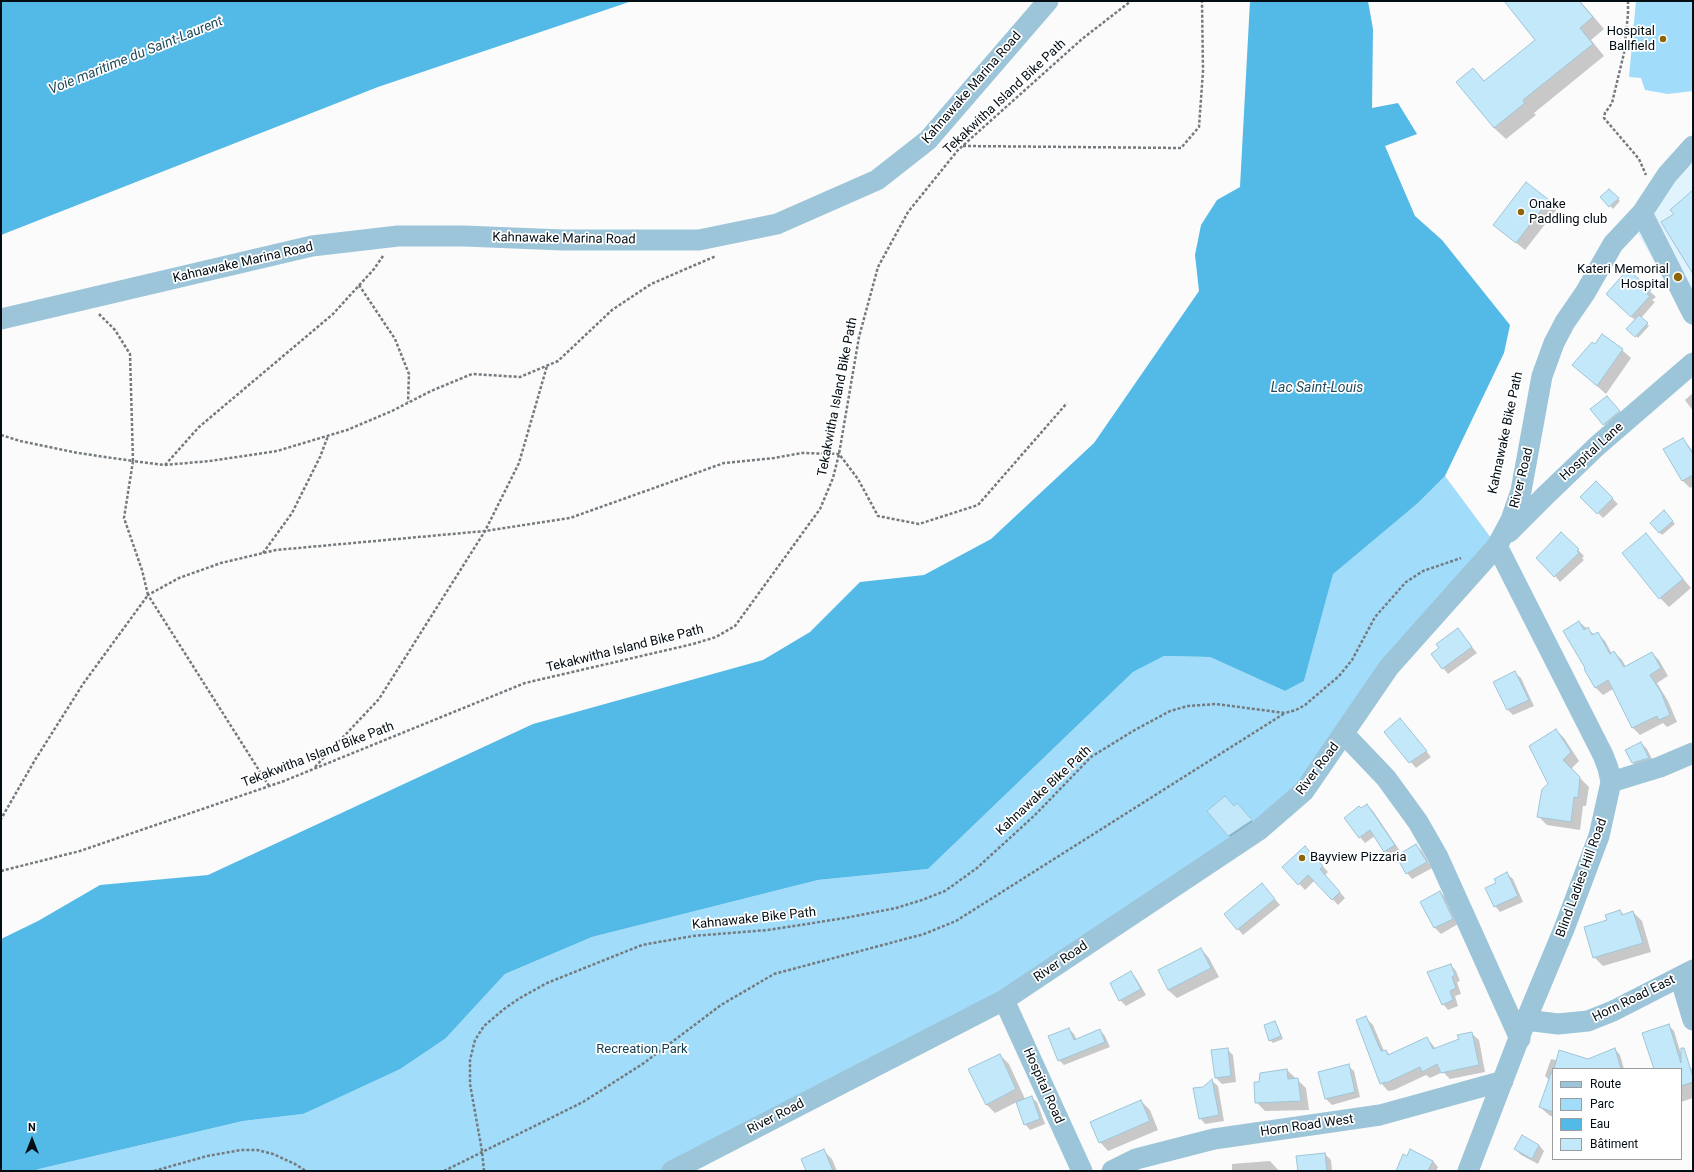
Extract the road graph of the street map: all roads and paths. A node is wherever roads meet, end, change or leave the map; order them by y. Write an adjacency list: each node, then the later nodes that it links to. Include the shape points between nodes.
1 (1048, 1): 9 (street, Kahnawake Marina Road, via 928,140 876,180 777,224 699,240)
2 (1131, 1): 5 (path, Tekakwitha Island Bike Path, via 1082,39)
3 (1202, 1): 5 (path, via 1203,71 1198,127 1181,148)
4 (1628, 1): 7 (path, via 1624,53 1612,103 1604,118 1639,159)
5 (963, 146): 21 (path, Tekakwitha Island Bike Path, via 908,212 878,267 859,337)
6 (1693, 146): 8 (street, River Road, via 1667,176)
7 (1648, 180)
8 (1642, 213): 13 (street); 25 (street, River Road, via 1613,244 1565,322 1547,359 1521,491 1511,520)
9 (398, 236): 11 (path); 12 (street, Kahnawake Marina Road, via 312,246)
10 (721, 253): 16 (path, via 651,284 612,310 558,361)
11 (359, 285): 17 (path, via 395,339 409,374); 23 (path, via 333,314 199,427)
12 (84, 300): 14 (street, Kahnawake Marina Road); 22 (path, via 116,330 130,354)
13 (1693, 314)
14 (1, 319)
15 (1693, 363): 25 (street, Hospital Lane, via 1586,457)
16 (546, 366): 17 (path, via 520,377 472,374); 24 (path, via 519,463)
17 (408, 402): 20 (path)
18 (1067, 403): 21 (path, via 978,505 919,524 878,516 858,479)
19 (1, 435): 22 (path, via 20,441)
20 (328, 436): 23 (path, via 277,451); 26 (path, via 292,513)
21 (839, 454): 24 (path, via 802,453 724,463 570,518); 32 (path, Tekakwitha Island Bike Path, via 833,478 820,509 735,626 716,637 693,644 525,683)
22 (133, 461): 23 (path); 28 (path, via 124,518)
23 (164, 465)
24 (485, 531): 26 (path); 32 (path, via 379,699)
25 (1497, 546): 30 (street, River Road, via 1389,667); 33 (street, Blind Ladies Hill Road, via 1603,755)
26 (263, 553): 28 (path, via 221,563 179,578)
27 (1463, 557): 29 (path, Kahnawake Bike Path, via 1423,571 1406,582 1375,616 1352,660 1339,676 1305,705)
28 (148, 595): 34 (path); 35 (path, via 83,684)
29 (1285, 713): 42 (path, via 956,921 924,934 774,974 721,1005 644,1063 583,1102); 42 (path, Kahnawake Bike Path, via 1216,704 1188,706 1164,714 1091,757 1035,815 977,868 962,880 933,896 896,908 838,919 768,930 693,936 642,945 546,983 490,1020 479,1033 472,1049 470,1084)
30 (1344, 734): 38 (street, River Road, via 1304,791 1259,830); 40 (street, via 1386,778 1418,822 1438,857)
31 (1693, 753): 33 (street, via 1660,767)
32 (313, 769): 34 (path, Tekakwitha Island Bike Path)
33 (1611, 782): 40 (street, Blind Ladies Hill Road, via 1599,836)
34 (269, 786): 36 (path, Tekakwitha Island Bike Path, via 80,851)
35 (1, 819)
36 (1, 871)
37 (1687, 973): 39 (street); 40 (street, Horn Road East, via 1588,1021)
38 (1004, 1000): 47 (street, River Road); 48 (street, Hospital Road)
39 (1693, 1020)
40 (1523, 1030): 41 (street, Blind Ladies Hill Road)
41 (1503, 1081): 49 (street, Horn Road West, via 1380,1115 1214,1139 1136,1158); 50 (street, Blind Ladies Hill Road)
42 (482, 1151): 45 (path); 46 (path, Kahnawake Bike Path)
43 (154, 1171): 44 (path, via 240,1150 257,1150 273,1154)
44 (306, 1171)
45 (444, 1171)
46 (484, 1171)
47 (672, 1171)
48 (1082, 1171)
49 (1112, 1171)
50 (1468, 1171)

